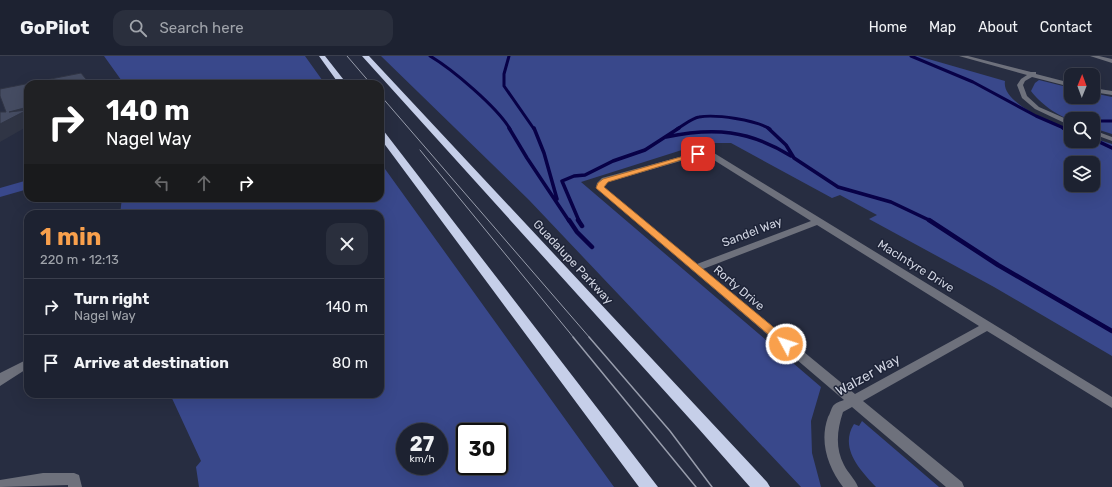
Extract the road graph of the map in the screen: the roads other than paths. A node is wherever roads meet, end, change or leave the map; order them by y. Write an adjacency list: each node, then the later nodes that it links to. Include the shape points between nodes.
1 (322, 56): 8 (highway)
2 (365, 56): 27 (highway, Guadalupe Parkway)
3 (962, 56): 7 (street)
4 (1093, 56): 5 (street)
5 (1112, 60)
6 (1038, 71): 7 (street)
7 (1032, 75): 9 (street); 12 (street, via 1020,85 1024,97 1037,108)
8 (340, 80)
9 (1064, 83)
10 (1100, 91): 11 (street)
11 (1112, 93)
12 (1064, 121)
13 (1100, 135): 15 (street)
14 (384, 137): 26 (highway)
15 (1112, 139)
16 (600, 184): 17 (street, MacIntyre Drive, via 605,180 705,154 715,157); 18 (street, Rorty Drive, via 602,190)
17 (818, 221): 18 (street, Sandel Way); 19 (street, MacIntyre Drive)
18 (695, 268): 22 (street, Rorty Drive)
19 (987, 326): 22 (street, Walzer Way); 23 (street, MacIntyre Drive)
20 (24, 365): 21 (street, via 4,376)
21 (0, 382)
22 (854, 399): 28 (street, Walzer Way, via 838,408 830,433 831,450); 29 (street, Rorty Drive)
23 (1112, 403)
24 (0, 486): 25 (street, via 43,479 74,479)
25 (75, 487)
26 (649, 487)
27 (761, 487)
28 (851, 487)
29 (957, 487)

